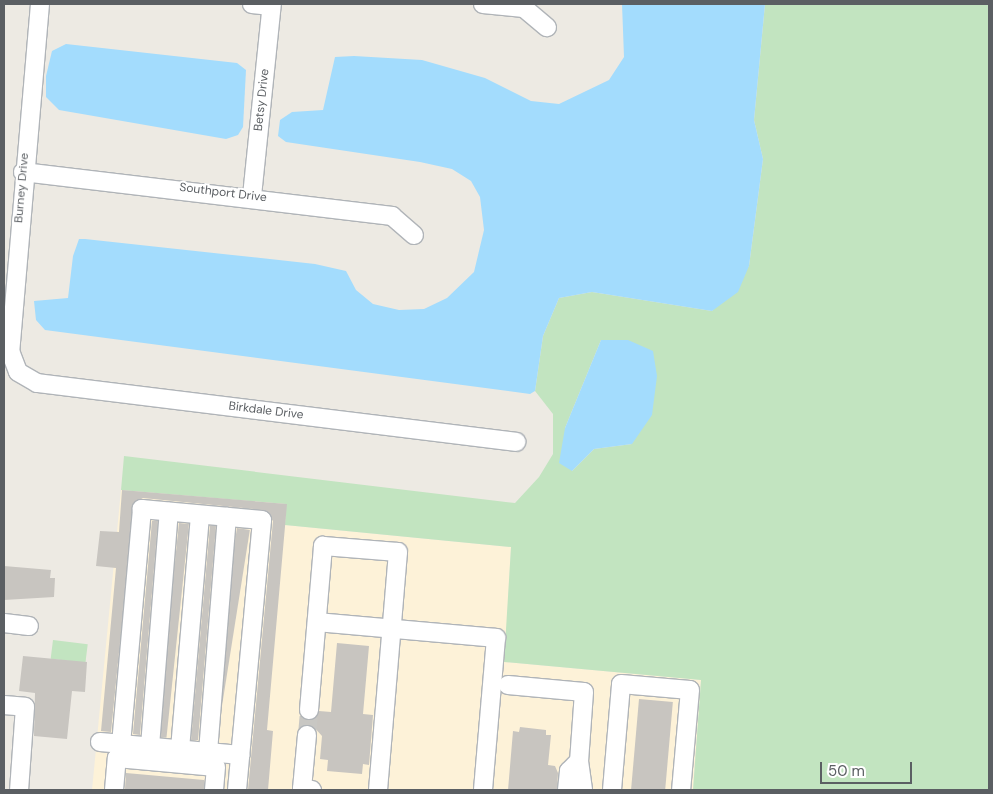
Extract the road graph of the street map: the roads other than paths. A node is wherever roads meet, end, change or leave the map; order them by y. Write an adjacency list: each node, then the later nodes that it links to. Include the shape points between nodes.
1 (40, 4): 6 (street, Burney Drive)
2 (252, 4): 4 (street)
3 (483, 4): 5 (street, via 524,8)
4 (272, 5): 7 (street, Betsy Drive)
5 (547, 27)
6 (23, 172): 7 (street, Southport Drive); 9 (street, Burney Drive, via 10,351)
7 (252, 196): 8 (street, Southport Drive, via 392,216)
8 (414, 235)
9 (18, 372): 10 (street, Birkdale Drive, via 37,383)
10 (516, 442)
11 (169, 512): 12 (street); 23 (street, via 142,509); 24 (street)
12 (200, 515): 13 (street); 25 (street)
13 (227, 517): 26 (street); 27 (street, via 262,520)
14 (316, 622): 17 (street); 17 (street, via 323,546 398,552); 20 (street)
15 (4, 623): 16 (street)
16 (29, 626)
17 (392, 629): 34 (street); 35 (street, via 496,638)
18 (508, 685): 28 (street, via 584,692)
19 (4, 705): 29 (street, via 25,707)
20 (309, 710)
21 (307, 735): 33 (street, via 302,789)
22 (100, 742): 23 (street)
23 (121, 744): 24 (street)
24 (150, 746): 25 (street)
25 (180, 749): 26 (street)
26 (208, 752): 27 (street)
27 (240, 755): 32 (street)
28 (579, 761): 36 (street, via 569,770); 37 (street)
29 (19, 790)
30 (114, 790): 31 (street, via 117,758 216,766)
31 (214, 790)
32 (238, 790)
33 (312, 790)
34 (378, 790)
35 (483, 790)
36 (567, 790)
37 (583, 790)
38 (612, 790): 39 (street, via 621,684 690,690)
39 (681, 790)

